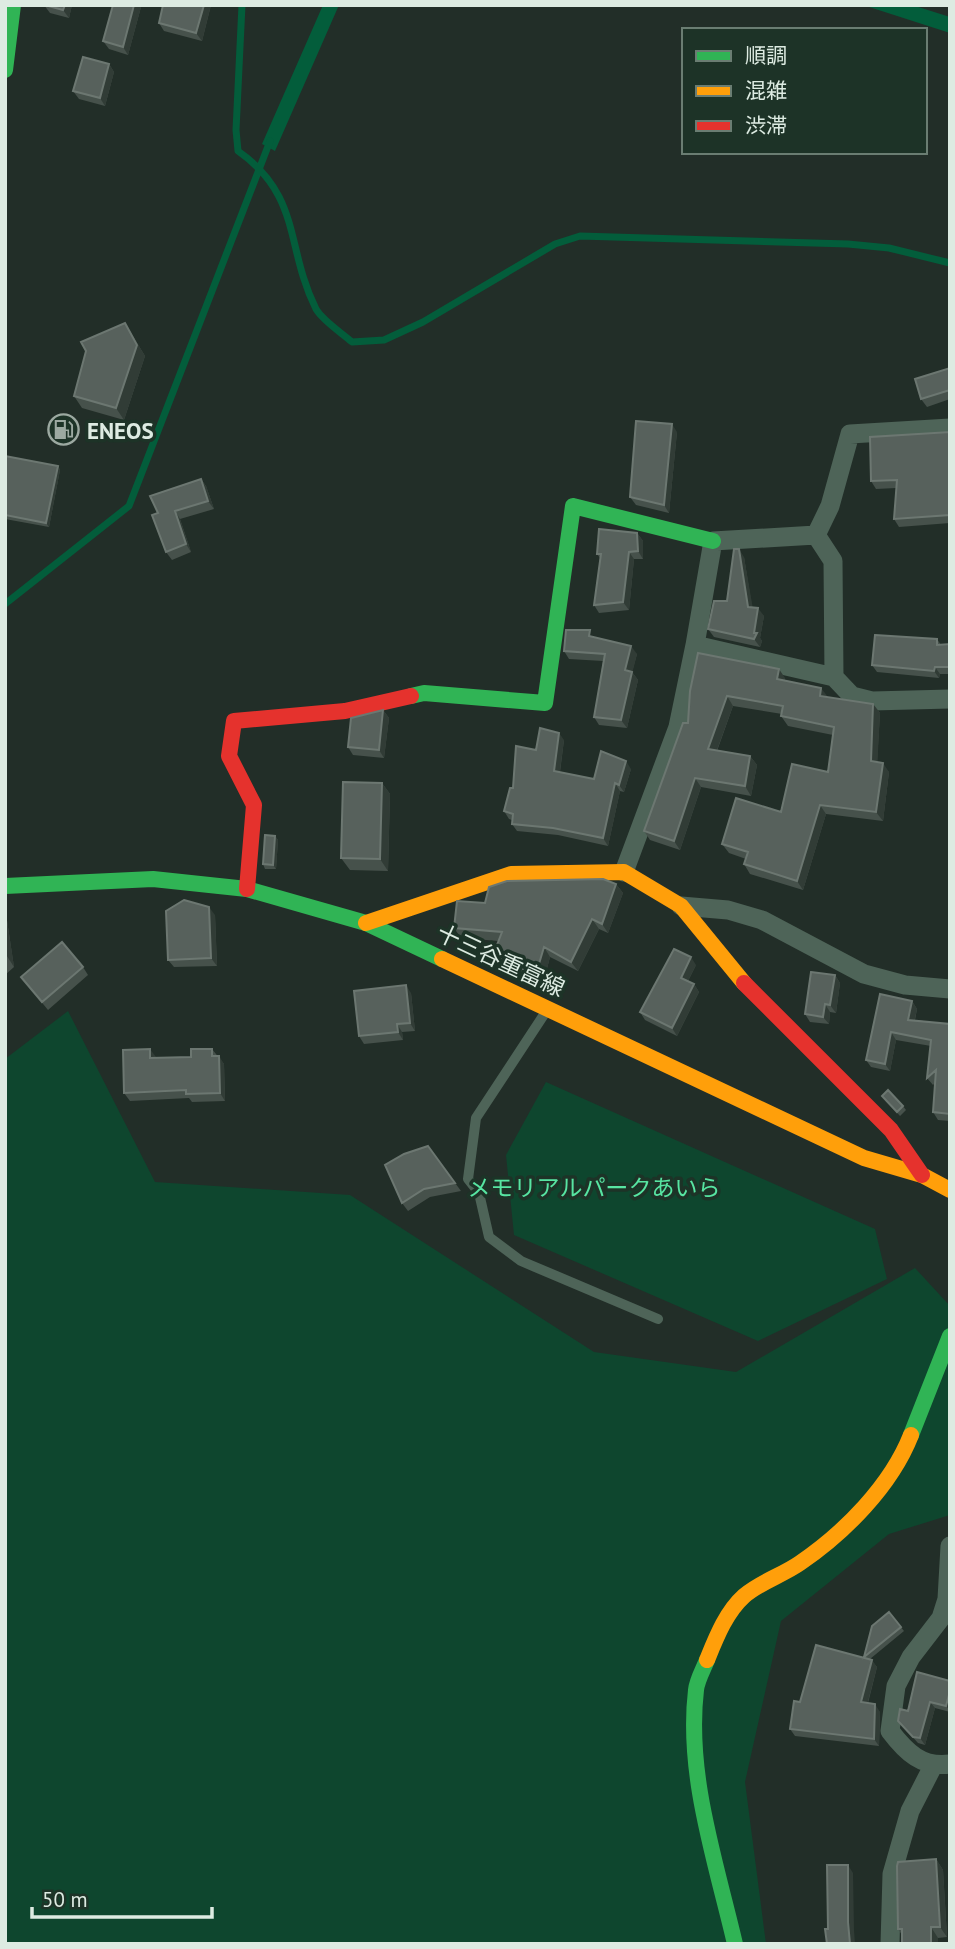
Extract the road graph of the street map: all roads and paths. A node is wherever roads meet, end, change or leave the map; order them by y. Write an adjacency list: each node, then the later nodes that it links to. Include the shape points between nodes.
1 (13, 5): 2 (street)
2 (5, 70)
3 (950, 428): 4 (street, via 850,434 830,506)
4 (816, 535): 5 (street); 7 (street, via 833,561)
5 (713, 541): 6 (street); 11 (street, via 573,506 545,703 424,693 345,711 234,720 229,756 254,806)
6 (695, 645): 7 (street); 9 (street, via 678,727)
7 (834, 677): 8 (street, via 852,696 872,701)
8 (950, 699)
9 (624, 872): 12 (street); 13 (street, via 511,874)
10 (5, 886): 11 (street, 十三谷重富線, via 153,879)
11 (247, 889): 13 (street, 十三谷重富線)
12 (681, 906): 14 (street, via 728,910 762,920 864,974 905,985); 16 (street, via 756,998 891,1130)
13 (366, 923): 15 (street, 十三谷重富線)
14 (950, 989)
15 (549, 1007): 16 (street, 十三谷重富線, via 864,1158); 18 (lane, via 476,1118 468,1179 479,1193 489,1237 521,1261)
16 (922, 1175): 17 (street, 十三谷重富線)
17 (950, 1190)
18 (658, 1319)
19 (950, 1336): 22 (street, via 907,1445 877,1491 800,1563 744,1596 718,1632 696,1688 700,1790)
20 (950, 1546): 21 (street, via 947,1599 941,1618 896,1686 890,1731 903,1748)
21 (941, 1765): 23 (street, via 910,1811 892,1874)
22 (735, 1944)
23 (890, 1944)

